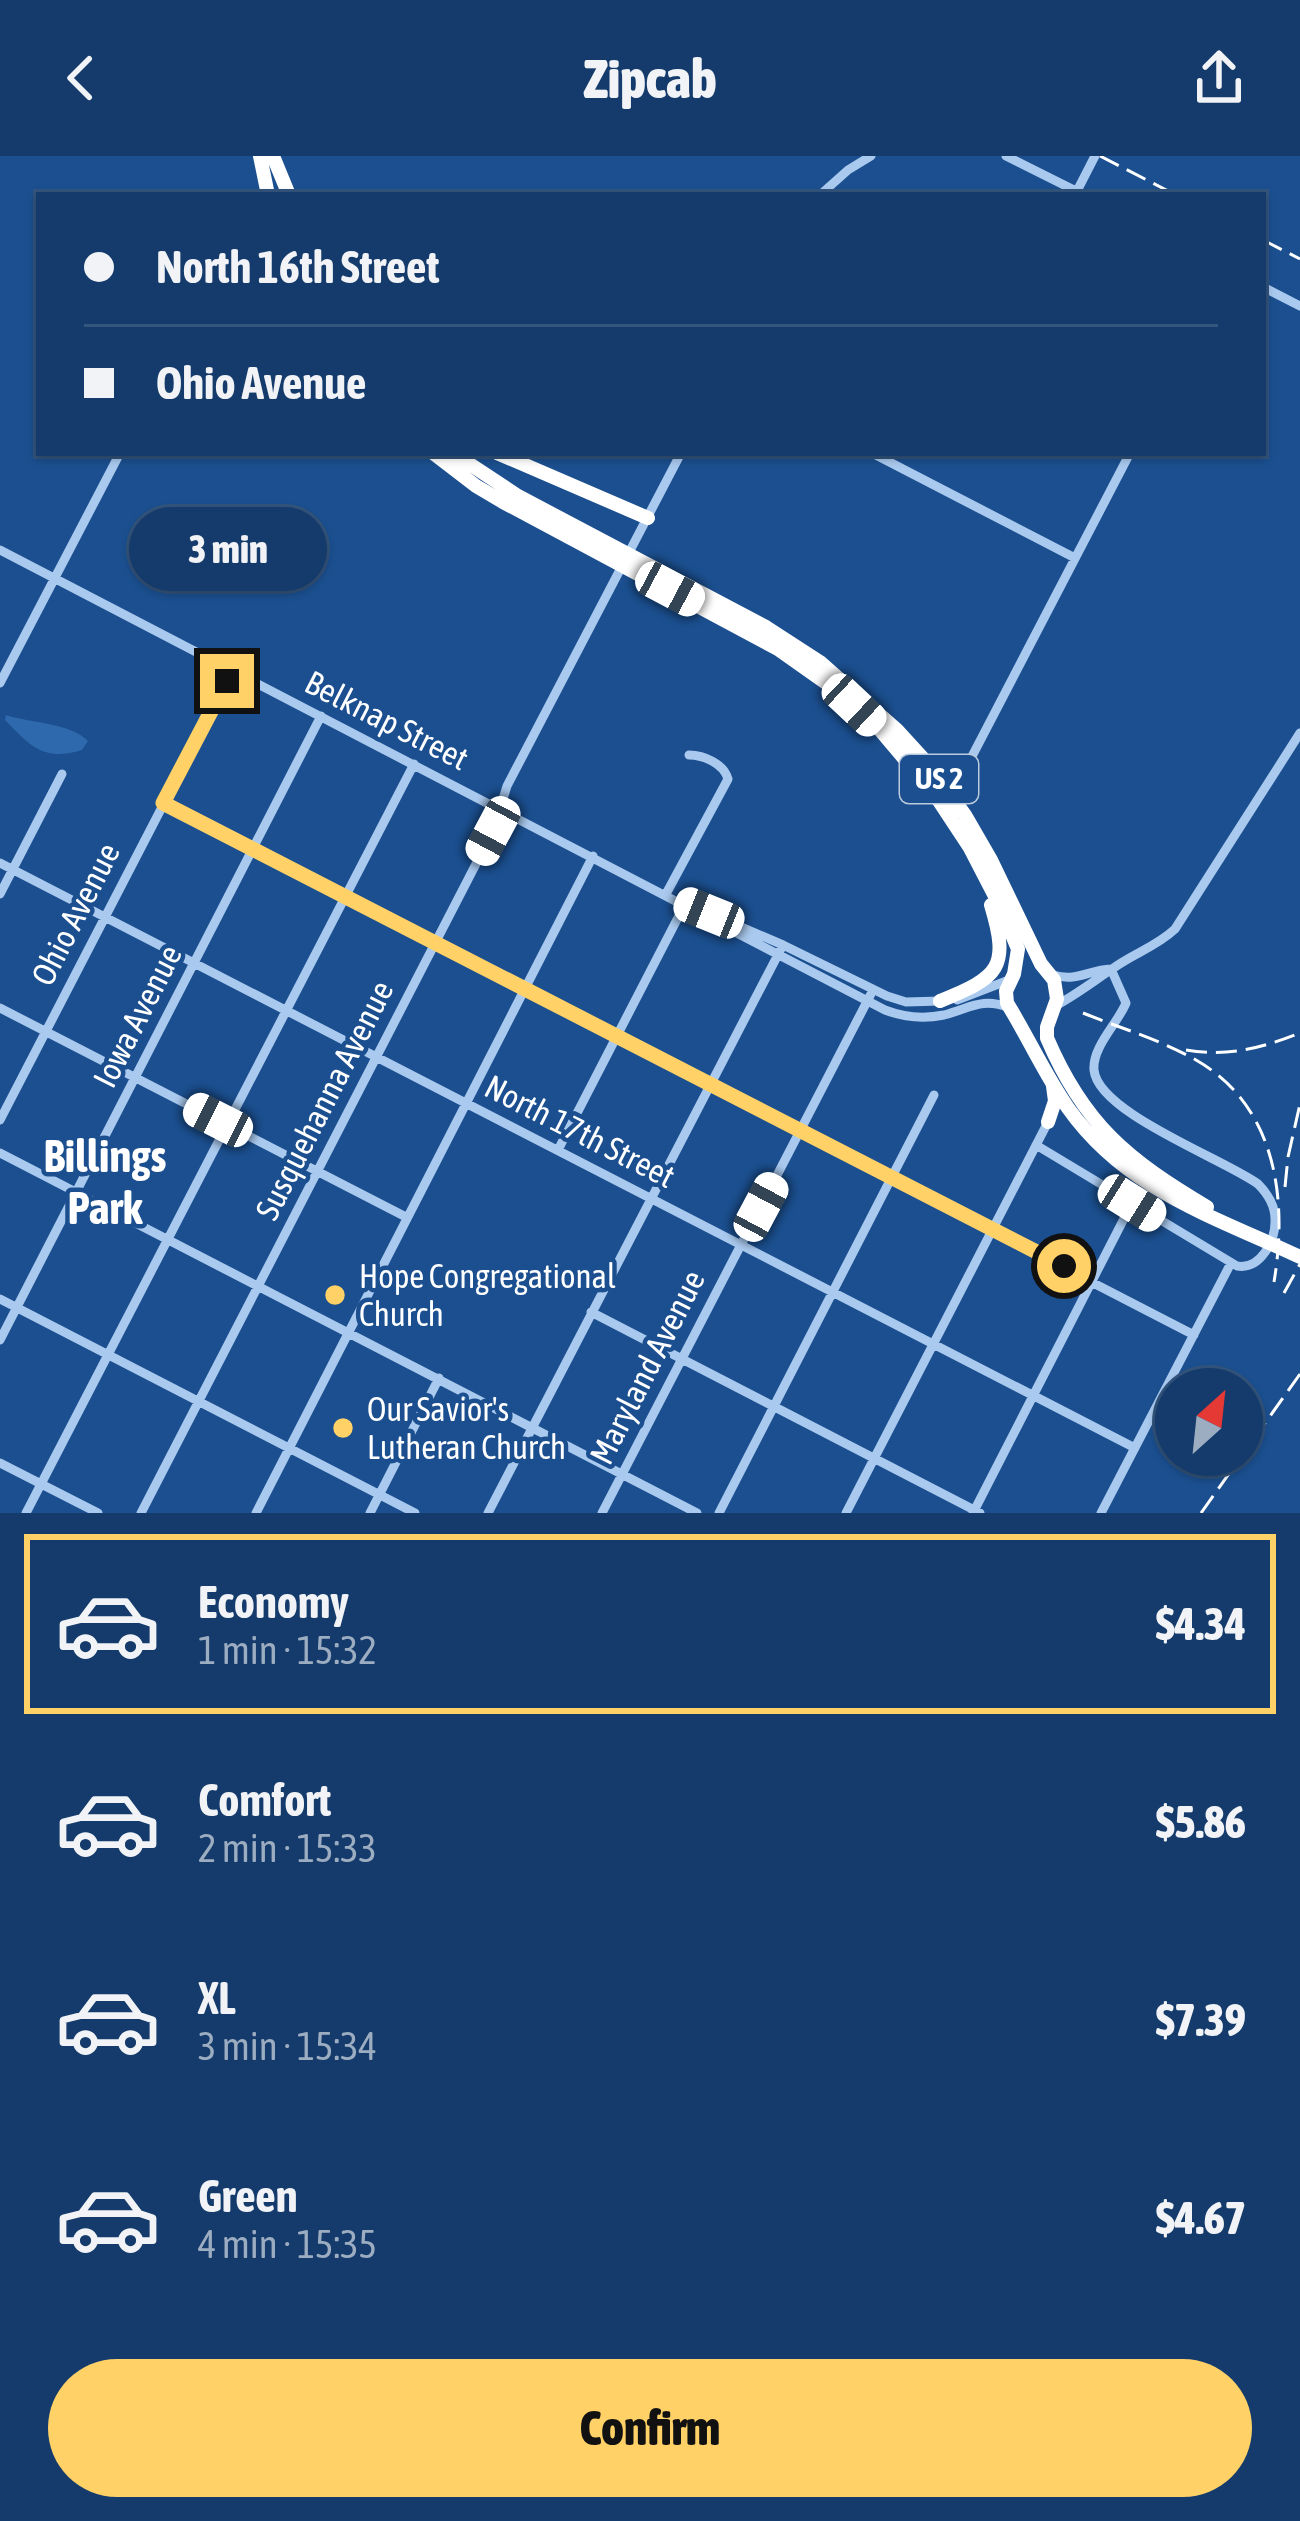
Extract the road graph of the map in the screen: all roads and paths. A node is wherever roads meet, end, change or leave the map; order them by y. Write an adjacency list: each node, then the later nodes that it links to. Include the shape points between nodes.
1 (260, 156): 6 (highway)
2 (273, 156): 7 (highway)
3 (871, 156): 8 (street)
4 (1006, 156): 9 (street)
5 (1095, 156): 10 (street)
6 (267, 192)
7 (284, 192)
8 (823, 192)
9 (1078, 192)
10 (1080, 192)
11 (1266, 289): 12 (street)
12 (1300, 306)
13 (117, 456): 25 (street)
14 (437, 456): 21 (highway, US 2, via 476,487)
15 (458, 456): 21 (highway, US 2)
16 (504, 456): 20 (highway)
17 (679, 456): 20 (street, Susquehanna Avenue)
18 (878, 456): 23 (street)
19 (1128, 456): 23 (street)
20 (648, 518): 35 (street, Susquehanna Avenue)
21 (605, 548): 24 (highway, US 2)
22 (0, 550): 25 (street, Belknap Street)
23 (1075, 558): 32 (street)
24 (649, 572): 39 (highway, US 2, via 854,705 935,795); 50 (highway, US 2, via 766,627 897,730 964,815)
25 (54, 578): 26 (street, Belknap Street); 27 (street)
26 (232, 670): 28 (street, Belknap Street); 34 (street, Ohio Avenue)
27 (0, 682)
28 (321, 716): 31 (street, Belknap Street); 36 (street, Iowa Avenue)
29 (1300, 734): 49 (street, via 1175,929)
30 (689, 755): 42 (street, via 723,768 728,779)
31 (414, 764): 35 (street, Belknap Street); 43 (street)
32 (968, 764)
33 (62, 774): 40 (street)
34 (163, 803): 36 (street); 45 (street, Ohio Avenue)
35 (501, 809): 37 (street, Belknap Street); 46 (street, Susquehanna Avenue)
36 (253, 848): 43 (street); 48 (street, Iowa Avenue)
37 (593, 856): 42 (street, Belknap Street); 52 (street)
38 (0, 863): 40 (street, North 17th Street)
39 (979, 866): 51 (highway, US 2, via 1018,946); 55 (highway, via 1000,961 985,980)
40 (12, 869): 41 (street); 45 (street, North 17th Street)
41 (0, 894)
42 (666, 894): 44 (street, Belknap Street)
43 (346, 896): 46 (street); 58 (street)
44 (686, 904): 47 (street, Belknap Street); 61 (street)
45 (104, 917): 48 (street, North 17th Street); 60 (street, Ohio Avenue)
46 (435, 942): 52 (street); 62 (street, Susquehanna Avenue)
47 (780, 950): 53 (street, Belknap Street); 54 (street, Belknap Street); 65 (street)
48 (194, 963): 58 (street, North 17th Street); 63 (street, Iowa Avenue)
49 (1112, 969): 50 (street, via 1075,979); 57 (street); 87 (street, via 1126,1004 1094,1062 1100,1085 1115,1102 1254,1181 1270,1199 1274,1229 1260,1260 1247,1268)
50 (1047, 973): 51 (highway, via 1026,968); 57 (highway, US 2, via 1058,992)
51 (1012, 977): 55 (street, Belknap Street); 59 (highway, US 2)
52 (527, 988): 61 (street); 67 (street)
53 (873, 990): 54 (street, Maryland Avenue); 55 (street, Belknap Street, via 906,1002)
54 (867, 1001): 59 (street, Belknap Street, via 915,1016 984,1002); 72 (street, Maryland Avenue)
55 (940, 1001)
56 (0, 1008): 60 (street)
57 (1054, 1008): 59 (highway, via 1033,1020); 83 (highway, US 2, via 1046,1033 1052,1048 1115,1144)
58 (286, 1010): 62 (street, North 17th Street); 71 (street)
59 (1012, 1010): 64 (highway, US 2)
60 (45, 1032): 63 (street); 68 (street, Ohio Avenue)
61 (617, 1035): 65 (street); 74 (street)
62 (377, 1057): 67 (street, North 17th Street); 76 (street, Susquehanna Avenue)
63 (136, 1078): 71 (street); 78 (street, Iowa Avenue)
64 (1052, 1082): 69 (highway); 70 (highway, US 2)
65 (710, 1083): 72 (street); 79 (street)
66 (934, 1095): 77 (street)
67 (468, 1104): 74 (street, North 17th Street); 81 (street)
68 (0, 1120)
69 (1048, 1122): 70 (highway); 73 (street)
70 (1080, 1122): 83 (highway, US 2, via 1144,1182)
71 (226, 1124): 76 (street); 84 (street)
72 (801, 1131): 77 (street); 85 (street, Maryland Avenue)
73 (1036, 1145): 80 (street); 82 (street)
74 (558, 1150): 79 (street, North 17th Street)
75 (0, 1153): 78 (street)
76 (317, 1171): 81 (street); 89 (street, Susquehanna Avenue)
77 (892, 1178): 82 (street); 90 (street)
78 (76, 1193): 84 (street); 92 (street, Iowa Avenue)
79 (650, 1198): 85 (street, North 17th Street); 93 (street)
80 (1132, 1203): 87 (street); 88 (street)
81 (406, 1217): 94 (street)
82 (992, 1230): 88 (street); 97 (street)
83 (1252, 1234): 86 (highway, US 2)
84 (166, 1240): 89 (street); 98 (street)
85 (741, 1245): 90 (street, North 17th Street); 99 (street, Maryland Avenue)
86 (1300, 1257)
87 (1231, 1263): 95 (street)
88 (1093, 1281): 95 (street); 101 (street)
89 (258, 1287): 94 (street); 102 (street, Susquehanna Avenue)
90 (833, 1292): 97 (street, North 17th Street); 103 (street)
91 (0, 1299): 92 (street)
92 (17, 1307): 96 (street, Iowa Avenue); 98 (street)
93 (591, 1312): 99 (street); 104 (street)
94 (348, 1332): 100 (street); 105 (street)
95 (1194, 1335): 106 (street)
96 (0, 1340)
97 (933, 1344): 101 (street, North 17th Street); 107 (street)
98 (107, 1354): 102 (street); 110 (street)
99 (682, 1359): 103 (street); 109 (street, Maryland Avenue)
100 (439, 1378): 104 (street); 111 (street)
101 (1034, 1395): 106 (street, North 17th Street); 112 (street)
102 (199, 1400): 105 (street); 115 (street, Susquehanna Avenue)
103 (773, 1406): 107 (street); 122 (street)
104 (532, 1428): 109 (street); 119 (street)
105 (289, 1448): 111 (street); 116 (street)
106 (1135, 1448): 124 (street)
107 (874, 1458): 112 (street); 123 (street)
108 (0, 1463): 110 (street)
109 (622, 1474): 120 (street, Maryland Avenue); 121 (street)
110 (40, 1484): 113 (street); 114 (street)
111 (380, 1495): 117 (street); 118 (street)
112 (976, 1512)
113 (26, 1513)
114 (98, 1513)
115 (141, 1513)
116 (256, 1513)
117 (370, 1513)
118 (415, 1513)
119 (488, 1513)
120 (602, 1513)
121 (697, 1513)
122 (719, 1513)
123 (846, 1513)
124 (1101, 1513)

